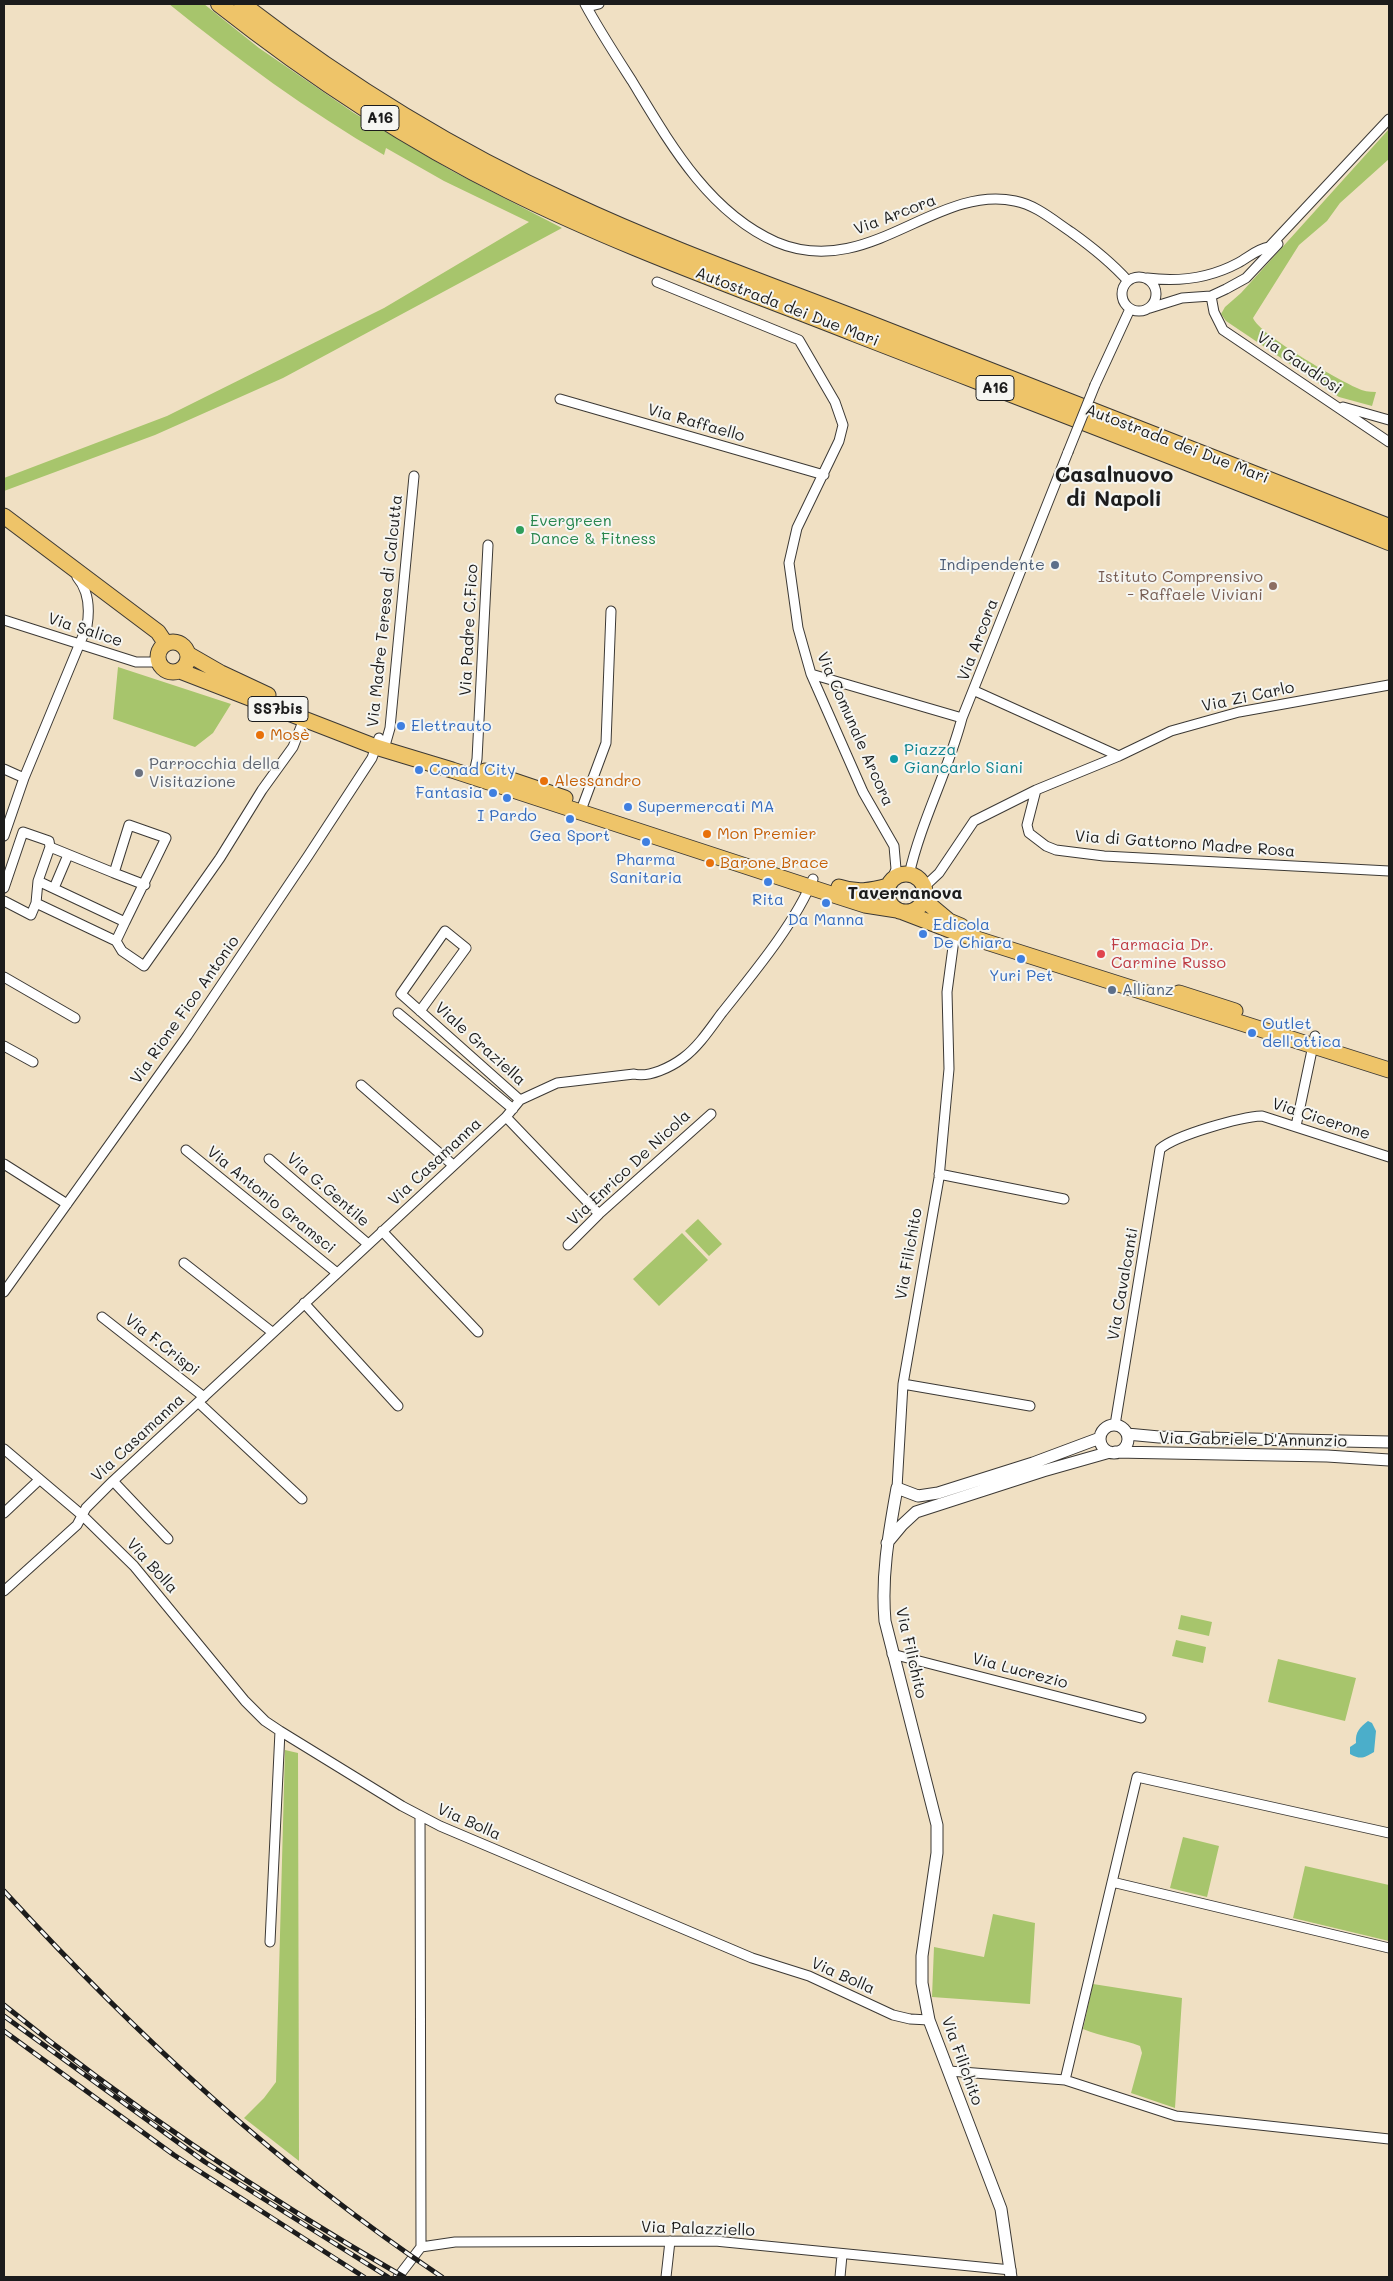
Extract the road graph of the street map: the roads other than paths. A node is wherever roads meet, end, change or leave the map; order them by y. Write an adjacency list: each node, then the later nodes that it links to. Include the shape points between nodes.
1 (219, 4): 21 (highway, Autostrada dei Due Mari / A16, via 360,106 458,164 553,212)
2 (242, 4): 20 (highway, Autostrada dei Due Mari / A16, via 320,63 375,99 464,151 567,203)
3 (599, 4): 4 (street)
4 (586, 6): 8 (street, Via Arcora, via 662,131 714,199 737,219 778,242 803,250 860,246 964,203 990,199 1016,201 1044,212 1092,246)
5 (1389, 119): 6 (street)
6 (1284, 233): 7 (street, via 1269,247 1261,248 1239,263 1210,275 1164,280); 10 (street, via 1276,248 1246,278)
7 (1147, 278): 8 (street, via 1137,277); 11 (street, via 1157,295)
8 (1128, 281): 12 (street, via 1122,295)
9 (657, 282): 17 (street, Via Comunale Arcora, via 799,340 835,402 842,425 839,441)
10 (1211, 296): 11 (street, via 1182,298); 14 (street, Via Gaudiosi, via 1223,330)
11 (1150, 308): 12 (street)
12 (1130, 309): 33 (street, Via Arcora, bridge, via 1095,385)
13 (560, 399): 17 (street, Via Raffaello)
14 (1336, 405): 15 (street); 16 (street, Via Gaudiosi)
15 (1389, 420)
16 (1389, 442)
17 (824, 475): 31 (street, Via Comunale Arcora, via 797,528 789,563 798,628)
18 (414, 476): 36 (street, Via Madre Teresa di Calcutta, via 390,728)
19 (6, 517): 23 (main road, SS7bis)
20 (1389, 527)
21 (1389, 542)
22 (488, 545): 39 (street, Via Padre C.Fico)
23 (59, 556): 26 (street, via 81,582 88,597 87,626); 27 (main road, SS7bis, via 158,632)
24 (611, 611): 42 (street, via 606,743)
25 (4, 620): 26 (street, Via Salice)
26 (80, 643): 29 (street, Via Salice, via 136,662); 40 (street)
27 (166, 644): 28 (main road, SS7bis, via 179,643); 29 (main road, via 159,649)
28 (188, 654): 30 (main road, via 187,664); 36 (main road, SS7bis, via 221,673)
29 (158, 662): 30 (main road, SS7bis, via 167,672)
30 (180, 671): 35 (main road, SS7bis)
31 (811, 674): 34 (street); 51 (street, Via Comunale Arcora, via 863,792 894,846 896,868)
32 (1389, 685): 37 (street, Via Zi Carlo, via 1239,712 1171,730)
33 (974, 691): 34 (street, Via Arcora); 37 (street)
34 (962, 718): 48 (street, Via Arcora, via 914,852)
35 (304, 719): 36 (main road, SS7bis); 61 (street, via 293,747 144,966 122,951)
36 (381, 743): 39 (main road, SS7bis); 85 (street, Via Rione Fico Antonio, via 187,1036)
37 (1119, 756): 41 (street, Via Zi Carlo)
38 (4, 769): 40 (street)
39 (474, 772): 42 (main road, SS7bis)
40 (24, 778): 43 (street)
41 (1036, 790): 46 (street, Via di Gattorno Madre Rosa, via 1027,825 1028,834 1056,850 1104,856); 55 (street, Via Zi Carlo, via 974,821)
42 (582, 809): 50 (main road, SS7bis)
43 (4, 836)
44 (50, 847): 45 (street); 49 (street); 53 (street, via 49,841 23,832)
45 (68, 855): 47 (street); 54 (street)
46 (1389, 872)
47 (114, 873): 52 (street); 52 (street, via 129,824 166,838)
48 (909, 875): 51 (main road, SS7bis, via 899,876); 55 (main road, via 918,879)
49 (38, 881): 54 (street); 57 (street)
50 (811, 883): 51 (main road, SS7bis, via 852,891 869,891); 58 (main road, SS7bis, via 865,904); 72 (street, via 744,985 683,1058 643,1077 634,1074 557,1084)
51 (890, 884): 58 (main road, via 889,902)
52 (145, 885): 59 (street)
53 (4, 888)
54 (54, 888): 59 (street)
55 (924, 894): 58 (main road, via 916,910); 60 (main road)
56 (4, 901): 57 (street, via 31,915)
57 (36, 903): 61 (street)
58 (900, 911): 60 (main road, SS7bis)
59 (125, 922): 61 (street)
60 (956, 928): 66 (main road, SS7bis); 83 (street, Via Filichito, via 948,992 949,1069)
61 (116, 941)
62 (4, 977): 65 (street)
63 (420, 1011): 63 (street, Viale Graziella, via 466,948 445,931 401,994); 72 (street, Viale Graziella)
64 (398, 1013): 73 (street)
65 (75, 1018)
66 (1315, 1041): 68 (main road, SS7bis); 70 (main road, SS7bis); 76 (street)
67 (4, 1046): 69 (street)
68 (1389, 1060)
69 (33, 1062)
70 (1389, 1070)
71 (361, 1085): 82 (street)
72 (520, 1100): 73 (street, Via Casamanna)
73 (514, 1109): 75 (street, Via Casamanna)
74 (710, 1114): 86 (street, Via Enrico De Nicola)
75 (506, 1118): 82 (street, Via Casamanna); 86 (street)
76 (1296, 1126): 77 (street, Via Cicerone, via 1273,1118 1247,1117 1174,1140); 79 (street, Via Cicerone)
77 (1160, 1149): 101 (street, Via Cavalcanti)
78 (186, 1150): 91 (street, Via Antonio Gramsci)
79 (1389, 1157)
80 (269, 1159): 88 (street, Via G.Gentile)
81 (4, 1164): 85 (street)
82 (453, 1165): 87 (street, Via Casamanna)
83 (939, 1174): 84 (street); 97 (street, Via Filichito)
84 (1064, 1199)
85 (67, 1204): 92 (street, Via Rione Fico Antonio)
86 (599, 1214): 89 (street, Via Enrico De Nicola)
87 (382, 1231): 88 (street, Via Casamanna); 96 (street)
88 (368, 1244): 91 (street, Via Casamanna)
89 (568, 1245)
90 (184, 1263): 95 (street)
91 (338, 1273): 93 (street, Via Casamanna)
92 (4, 1292)
93 (304, 1303): 95 (street, Via Casamanna); 99 (street)
94 (102, 1317): 98 (street, Via F.Crispi)
95 (272, 1332): 98 (street, Via Casamanna)
96 (478, 1332)
97 (903, 1384): 100 (street); 110 (street, Via Filichito)
98 (201, 1400): 109 (street, Via Casamanna); 111 (street, Via F.Crispi)
99 (398, 1406)
100 (1030, 1406)
101 (1115, 1425): 102 (street); 103 (street, via 1102,1431)
102 (1127, 1434): 104 (street, Via Gabriele D'Annunzio); 106 (street, via 1124,1448)
103 (1100, 1438): 106 (street, via 1103,1447); 110 (street, via 1033,1464 938,1493 918,1496)
104 (1389, 1442)
105 (4, 1449): 108 (street, Via Bolla)
106 (1113, 1452): 107 (street, Via Gabriele D'Annunzio); 115 (street, Via Gabriele D'Annunzio, via 916,1512)
107 (1389, 1460)
108 (39, 1480): 112 (street); 113 (street, Via Bolla)
109 (113, 1481): 113 (street, Via Casamanna, via 86,1508); 114 (street)
110 (897, 1488): 115 (street, Via Filichito)
111 (302, 1499)
112 (4, 1514)
113 (83, 1516): 116 (street, Via Casamanna); 119 (street, Via Bolla, via 134,1566 245,1701)
114 (168, 1540)
115 (886, 1544): 117 (street, Via Filichito, via 883,1599)
116 (4, 1591)
117 (892, 1654): 118 (street, Via Lucrezio); 125 (street, Via Filichito, via 937,1825 937,1853 922,1956 922,1983)
118 (1142, 1718)
119 (280, 1731): 120 (street, Via Bolla); 123 (street)
120 (420, 1816): 125 (street, Via Bolla, via 752,1958 809,1976 893,2015); 130 (street)
121 (1389, 1833): 122 (street, via 1137,1777)
122 (1112, 1882): 124 (street); 127 (street)
123 (270, 1942)
124 (1389, 1948)
125 (929, 2020): 126 (street, Via Filichito)
126 (948, 2071): 127 (street); 132 (street, Via Filichito, via 1000,2209)
127 (1065, 2080): 128 (street, via 1176,2116)
128 (1389, 2139)
129 (670, 2241): 130 (street, Via Palazziello, via 455,2242); 131 (street, Via Palazziello, via 715,2241); 134 (street)
130 (421, 2247): 133 (street)
131 (842, 2255): 132 (street, Via Palazziello); 135 (street)
132 (1011, 2273)
133 (398, 2277)
134 (666, 2277)
135 (840, 2277)

